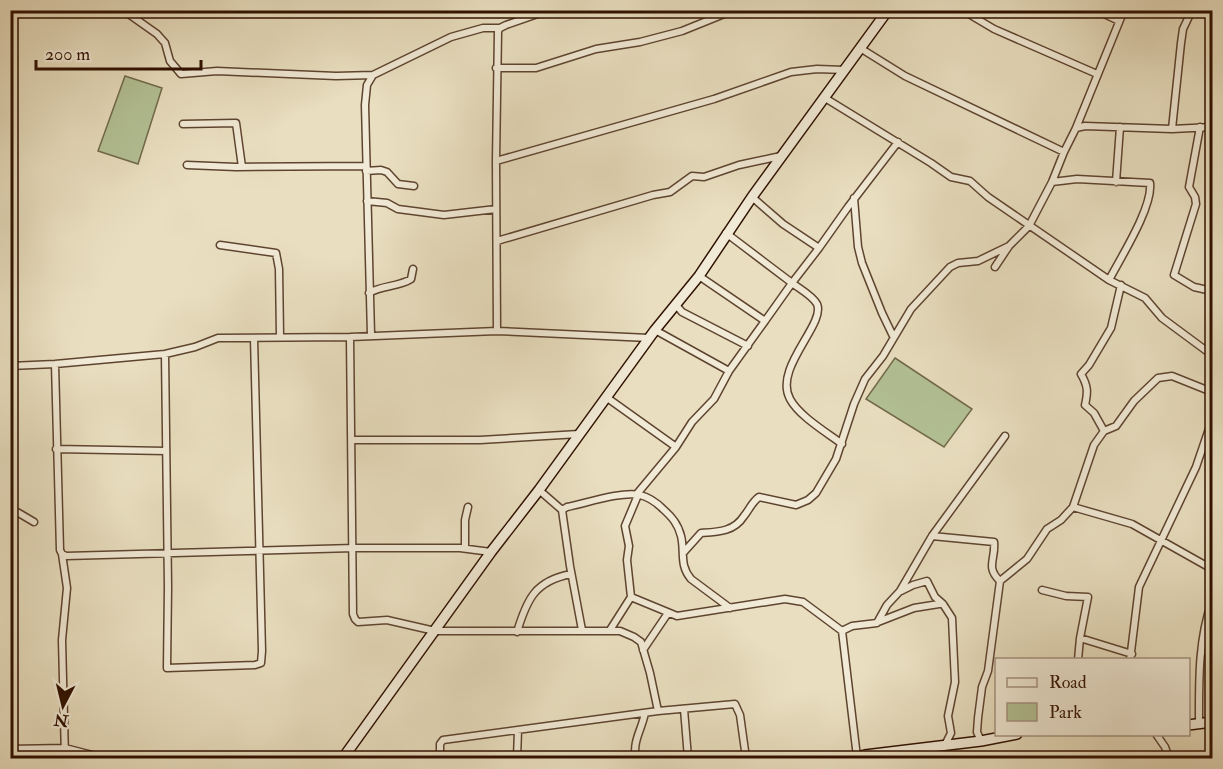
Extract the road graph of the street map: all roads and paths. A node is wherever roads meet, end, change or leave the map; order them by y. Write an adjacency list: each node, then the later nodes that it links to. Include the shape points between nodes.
1 (123, 10): 15 (street, via 165,42 170,61 181,74 217,71)
2 (734, 10): 12 (street, via 682,31 596,49 536,68)
3 (888, 10): 11 (street)
4 (962, 10): 14 (street, via 994,29)
5 (1096, 10): 9 (street)
6 (1124, 10): 9 (street)
7 (1192, 10): 22 (street, via 1181,43)
8 (544, 11): 10 (street)
9 (1119, 21): 14 (street)
10 (500, 28): 12 (street); 15 (street, via 483,28 451,37)
11 (860, 48): 13 (street); 24 (street, via 906,76)
12 (496, 68): 26 (street)
13 (845, 70): 16 (street); 26 (street, via 791,72 714,99)
14 (1097, 74): 21 (street)
15 (373, 75): 29 (street, via 366,92)
16 (825, 98): 23 (street); 25 (street)
17 (183, 124): 28 (street, via 236,123)
18 (1120, 127): 21 (street); 22 (street); 31 (street)
19 (1200, 127): 20 (street); 22 (street); 49 (street, via 1189,187 1196,204 1174,274 1194,287)
20 (1212, 127)
21 (1076, 128): 24 (street)
22 (1172, 129)
23 (898, 142): 34 (street); 37 (street, via 945,174 973,184)
24 (1064, 152): 30 (street)
25 (784, 155): 33 (street); 39 (street, via 704,177 693,176 670,192)
26 (496, 161): 36 (street)
27 (187, 165): 28 (street)
28 (242, 167): 29 (street)
29 (366, 168): 32 (street, via 387,172 398,184); 35 (street)
30 (1052, 182): 31 (street); 37 (street)
31 (1116, 182): 46 (street, via 1150,183 1150,196)
32 (414, 186)
33 (752, 197): 38 (street); 42 (street)
34 (854, 198): 42 (street); 57 (street, via 862,263)
35 (367, 201): 36 (street, via 444,215); 50 (street)
36 (496, 209): 39 (street)
37 (1029, 225): 41 (street); 46 (street)
38 (726, 233): 45 (street); 47 (street)
39 (497, 241): 53 (street)
40 (220, 245): 56 (street, via 276,253)
41 (1009, 246): 43 (street); 57 (street, via 978,261 950,267 911,309)
42 (819, 248): 47 (street)
43 (995, 267)
44 (413, 269): 50 (street, via 406,282)
45 (699, 276): 51 (street); 52 (street)
46 (1109, 280): 48 (street)
47 (792, 283): 52 (street); 73 (street, via 818,309 789,372 788,396 798,409)
48 (1120, 285): 62 (street, via 1145,297 1162,318); 69 (street, via 1111,328 1081,374 1087,383 1085,405)
49 (1212, 291)
50 (369, 293): 55 (street)
51 (675, 305): 54 (street); 60 (street)
52 (765, 321): 60 (street)
53 (497, 331): 54 (street); 55 (street)
54 (652, 334): 65 (street); 67 (street)
55 (371, 335): 58 (street)
56 (280, 336): 58 (street); 59 (street)
57 (893, 336): 73 (street, via 865,379)
58 (350, 337): 72 (street)
59 (254, 338): 61 (street, via 218,338); 88 (street)
60 (748, 346): 65 (street)
61 (165, 354): 63 (street); 76 (street)
62 (1212, 356)
63 (55, 364): 64 (street); 75 (street)
64 (10, 366)
65 (729, 370): 74 (street, via 714,399)
66 (1212, 392): 69 (street, via 1172,376 1158,378 1116,426)
67 (606, 397): 70 (street); 74 (street)
68 (1212, 420): 85 (street, via 1196,467)
69 (1104, 431): 80 (street, via 1094,445)
70 (580, 434): 72 (street, via 480,440); 77 (street)
71 (1005, 436): 84 (street)
72 (353, 440): 86 (street)
73 (842, 444): 91 (street, via 816,493 808,500 796,505 759,497 733,527 719,533 701,533)
74 (676, 447): 78 (street)
75 (56, 449): 76 (street); 92 (street)
76 (166, 452): 89 (street)
77 (539, 490): 81 (street); 90 (street)
78 (637, 495): 81 (street); 91 (street, via 659,505 676,522); 98 (street, via 625,526)
79 (468, 507): 87 (street)
80 (1073, 507): 85 (street, via 1123,520); 95 (street, via 1047,529 1026,559)
81 (562, 510): 94 (street)
82 (10, 512): 83 (street)
83 (34, 522)
84 (932, 536): 95 (street, via 994,542 992,568); 97 (street)
85 (1161, 542): 93 (street); 111 (street, via 1139,587)
86 (354, 548): 87 (street); 88 (street); 107 (street, via 355,620 387,620)
87 (465, 548): 90 (street)
88 (261, 549): 89 (street); 89 (street, via 261,663 188,668 166,668)
89 (167, 552): 92 (street)
90 (490, 552): 107 (street)
91 (683, 553): 101 (street, via 682,565 691,579)
92 (62, 554): 123 (street, via 67,588 62,640)
93 (1212, 570)
94 (571, 574): 104 (street); 108 (street, via 553,577 527,601)
95 (1000, 581): 121 (street, via 978,718)
96 (1042, 590): 109 (street, via 1088,597)
97 (900, 591): 100 (street, via 927,581); 103 (street)
98 (631, 597): 102 (street); 105 (street)
99 (1212, 601): 117 (street, via 1200,650)
100 (943, 604): 103 (street, via 914,608); 122 (street, via 952,618 955,682 948,716 951,733)
101 (730, 608): 102 (street, via 677,616); 106 (street, via 795,600)
102 (668, 613): 110 (street)
103 (878, 623): 106 (street)
104 (582, 630): 105 (street); 108 (street)
105 (610, 630): 110 (street, via 634,637)
106 (842, 631): 126 (street)
107 (435, 632): 108 (street); 129 (street)
108 (517, 632)
109 (1080, 638): 111 (street); 112 (street)
110 (643, 650): 114 (street)
111 (1131, 657)
112 (1078, 658)
113 (684, 709): 114 (street); 133 (street); 134 (street, via 735,704 741,715)
114 (658, 711): 115 (street)
115 (645, 713): 118 (street); 132 (street, via 635,742)
116 (1212, 722): 117 (street)
117 (1193, 724)
118 (518, 730): 130 (street, via 443,740); 131 (street)
119 (1011, 736): 121 (street)
120 (1157, 736): 135 (street)
121 (981, 741): 122 (street)
122 (945, 744): 125 (street)
123 (65, 748): 124 (street); 127 (street); 128 (street)
124 (10, 749)
125 (898, 755): 126 (street)
126 (854, 758)
127 (65, 759)
128 (104, 759)
129 (342, 759)
130 (440, 759)
131 (517, 759)
132 (636, 759)
133 (688, 759)
134 (746, 759)
135 (1169, 759)

